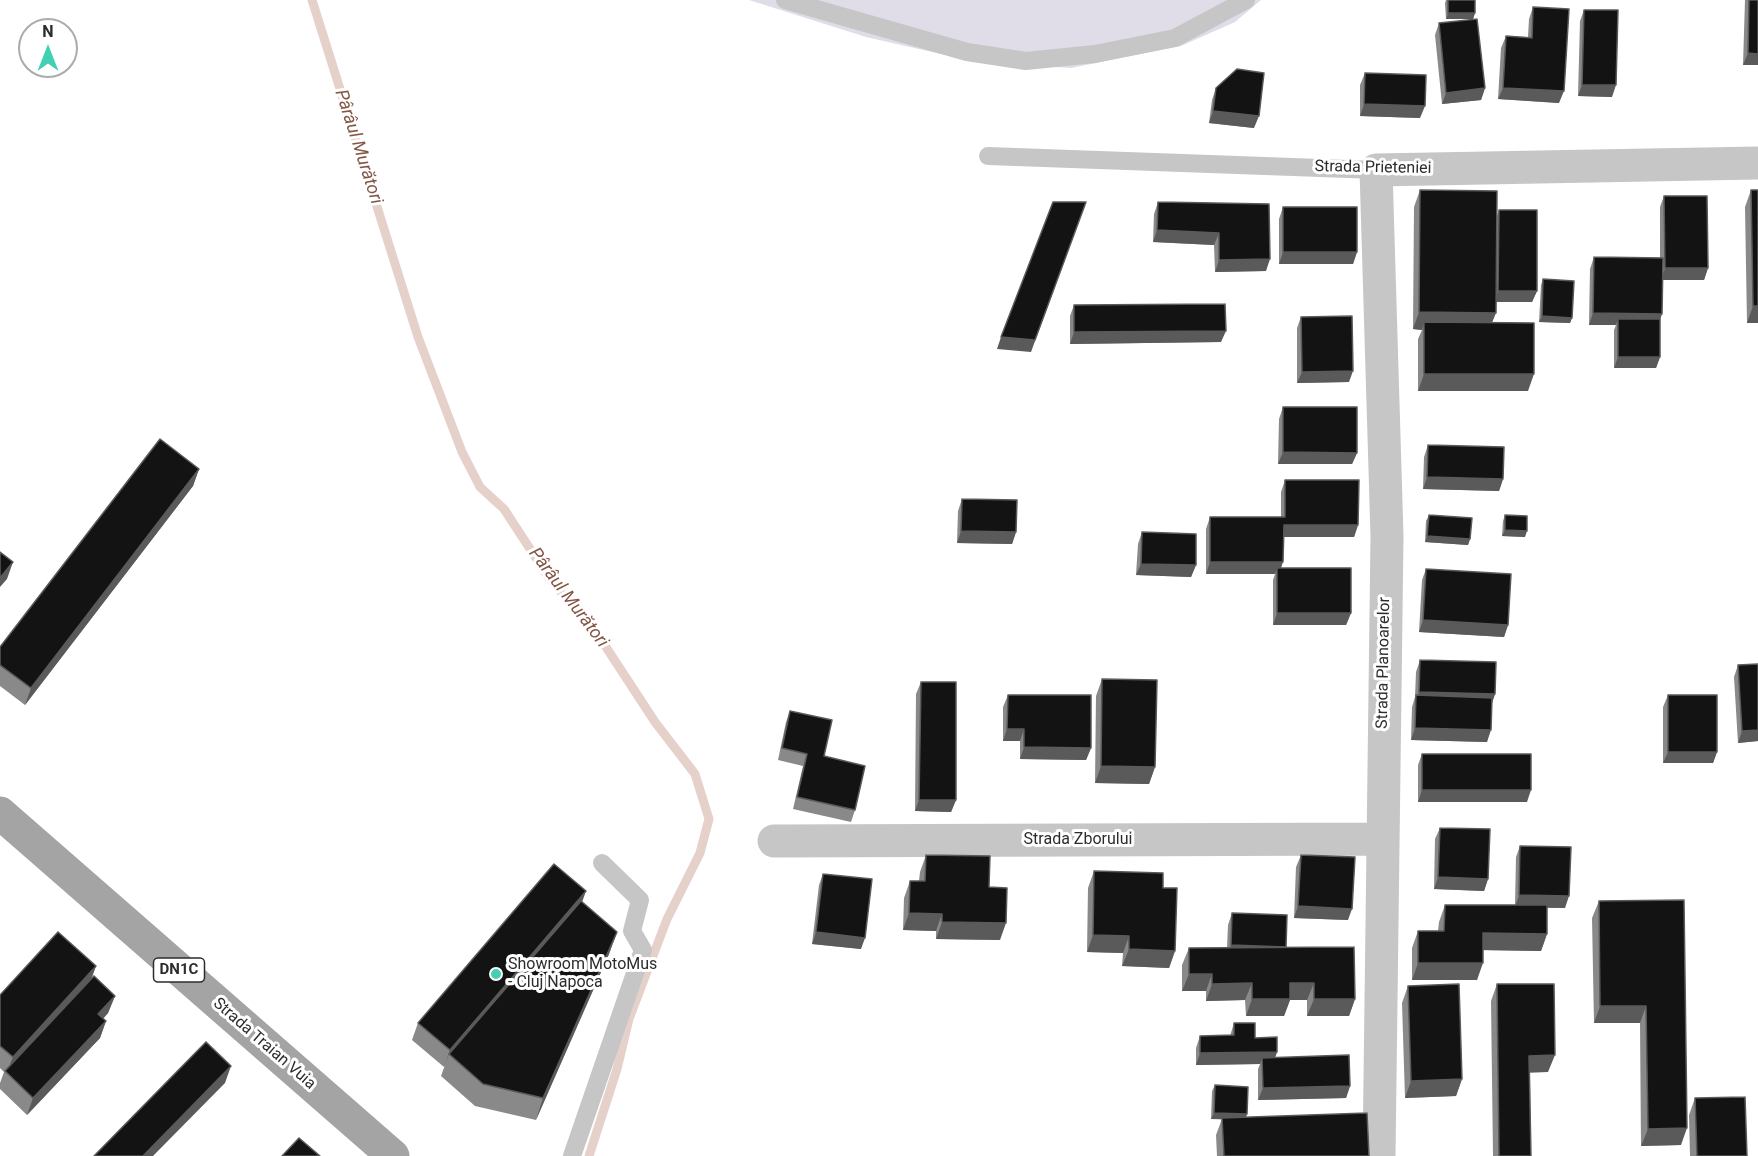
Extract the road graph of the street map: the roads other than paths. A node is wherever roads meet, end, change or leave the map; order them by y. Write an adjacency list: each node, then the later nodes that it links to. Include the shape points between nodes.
1 (784, 0): 2 (lane, via 967,52 1026,61 1095,54 1175,38)
2 (1246, 0)
3 (988, 156): 5 (lane, Strada Prieteniei)
4 (1758, 163): 5 (street, Strada Prieteniei)
5 (1376, 170): 7 (street, Strada Planoarelor, via 1387,536)
6 (0, 813): 10 (main road, Strada Traian Vuia / DN1C)
7 (1381, 839): 8 (street, Strada Zborului); 12 (street, Strada Planoarelor)
8 (774, 841)
9 (602, 863): 11 (lane, via 640,900 632,931 643,950)
10 (393, 1156)
11 (572, 1156)
12 (1379, 1156)

